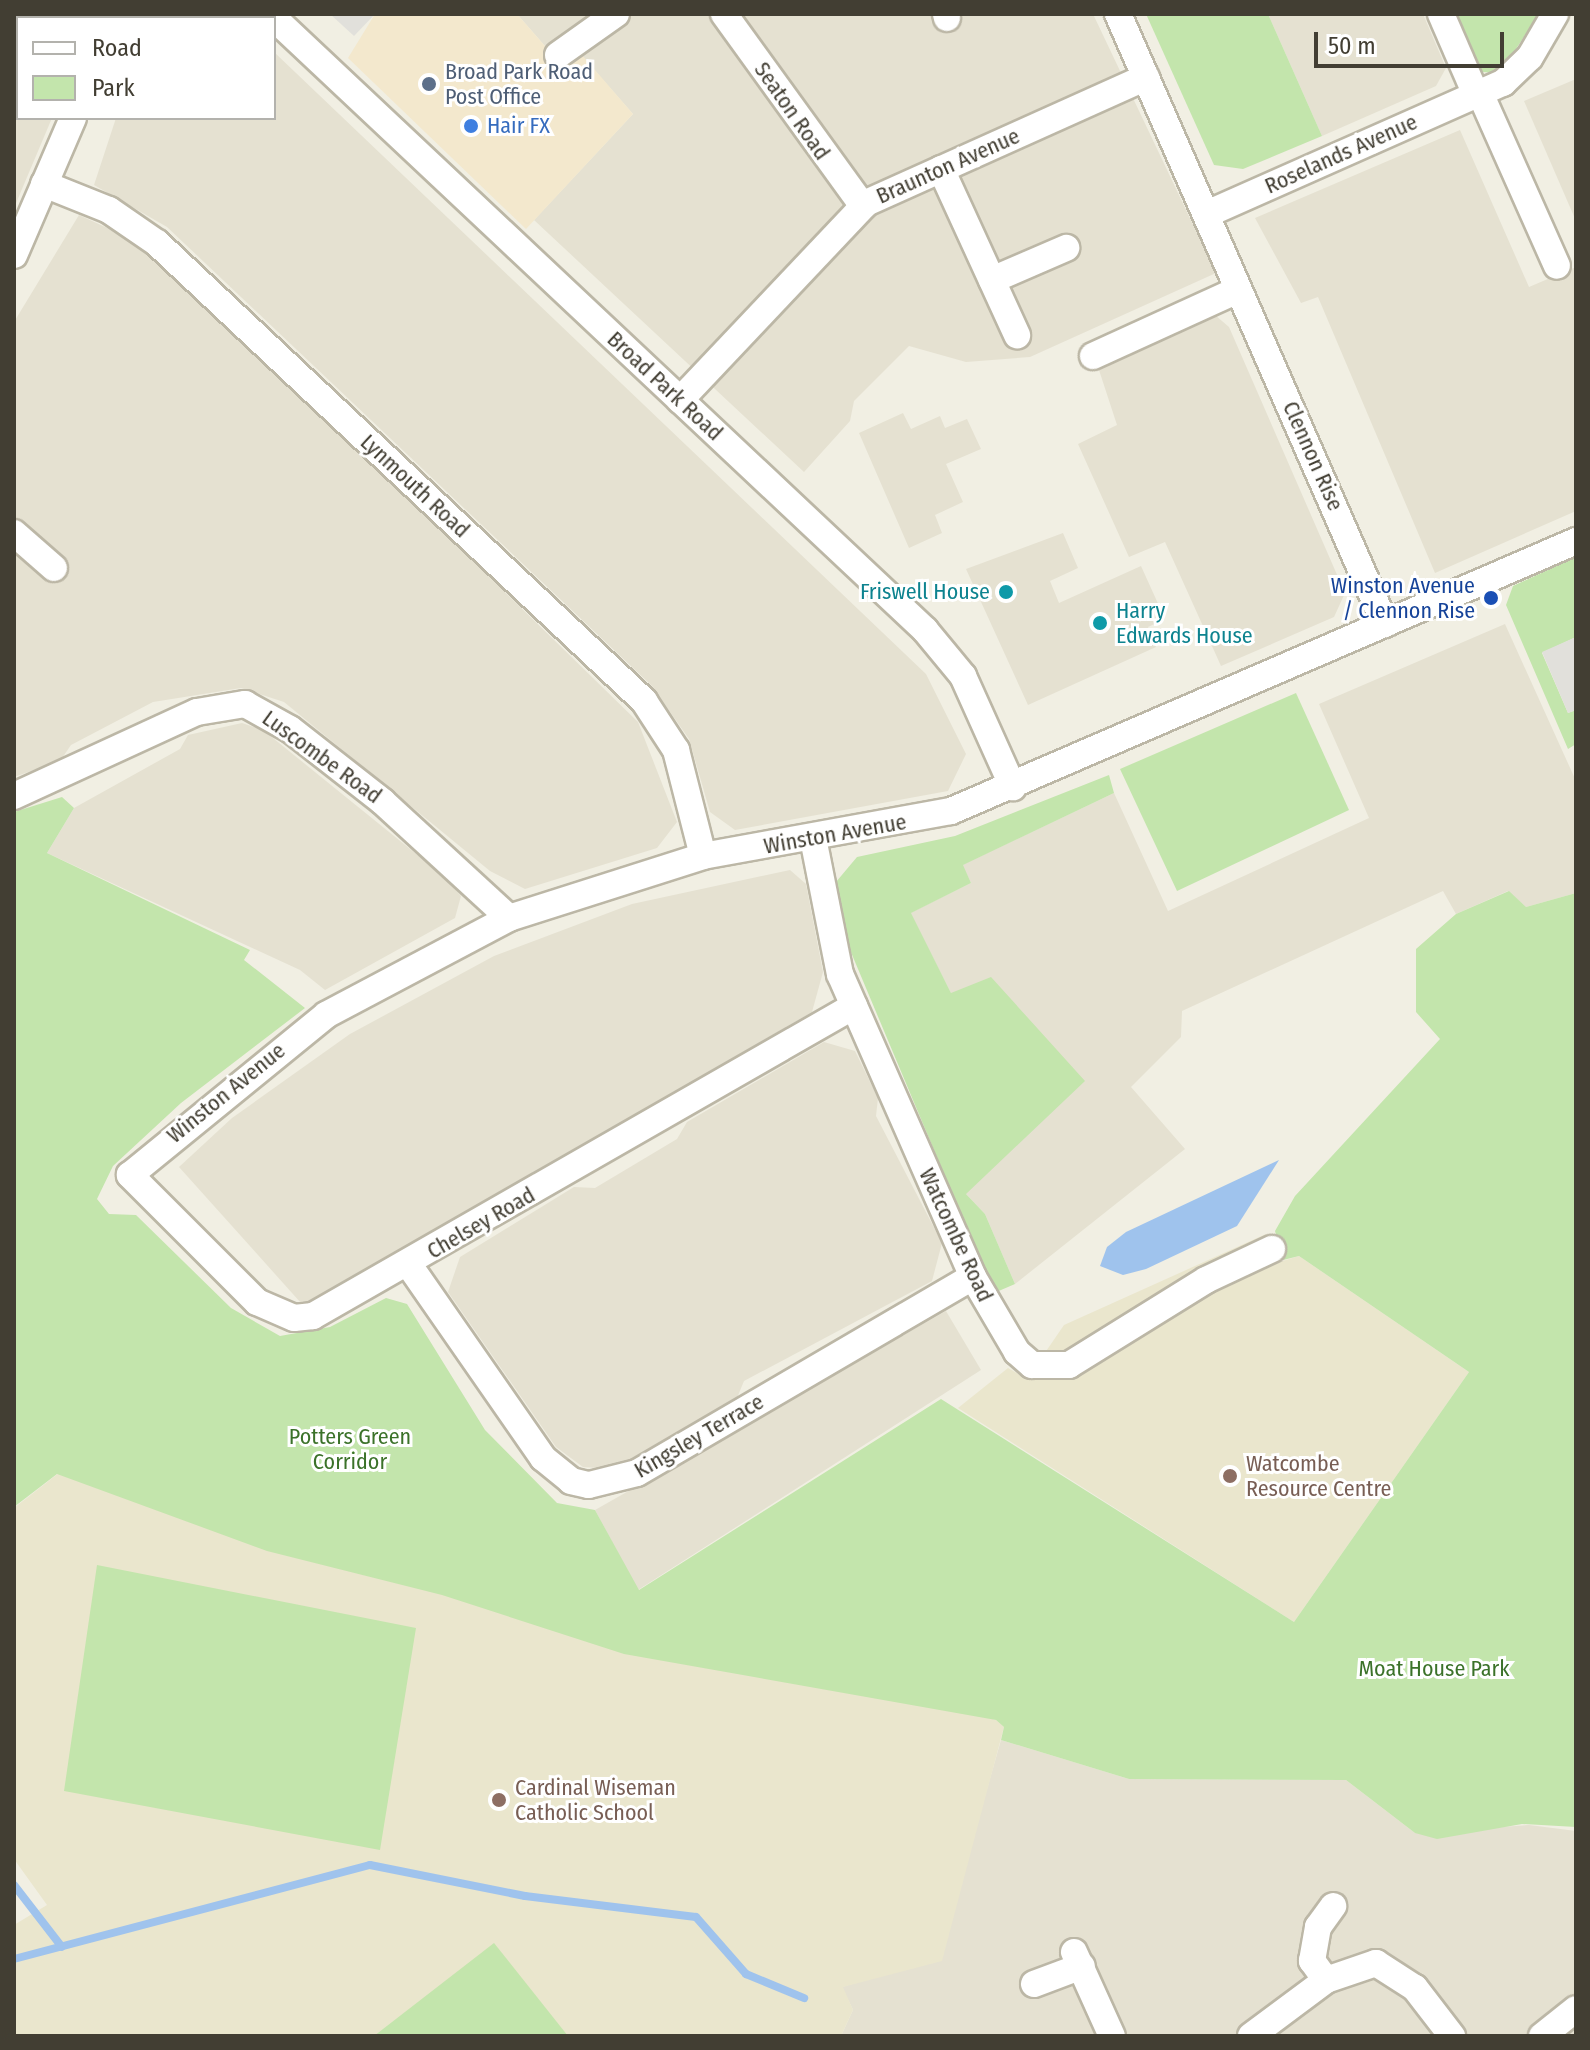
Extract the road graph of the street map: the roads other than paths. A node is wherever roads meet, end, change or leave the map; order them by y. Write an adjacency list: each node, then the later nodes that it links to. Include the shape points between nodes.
1 (616, 14): 7 (street)
2 (724, 14): 13 (street, Seaton Road)
3 (1118, 14): 8 (street, Clennon Rise)
4 (1441, 14): 9 (street)
5 (1555, 14): 9 (street, Roselands Avenue, via 1518,72)
6 (278, 18): 22 (street, Broad Park Road)
7 (558, 55)
8 (1146, 77): 11 (street, Braunton Avenue); 14 (street, Clennon Rise)
9 (1478, 94): 14 (street, Roselands Avenue); 17 (street)
10 (72, 120): 12 (street)
11 (941, 169): 13 (street, Braunton Avenue); 18 (street)
12 (44, 184): 16 (street); 30 (street, Lynmouth Road, via 109,210 157,243 644,701 676,750)
13 (863, 206): 22 (street, Braunton Avenue)
14 (1207, 214): 19 (street, Clennon Rise)
15 (1066, 248): 18 (street)
16 (14, 255)
17 (1557, 266)
18 (992, 280): 20 (street)
19 (1238, 290): 21 (street); 26 (street, Clennon Rise)
20 (1017, 335)
21 (1093, 356)
22 (680, 400): 27 (street, Broad Park Road, via 949,655)
23 (14, 534): 25 (street)
24 (1576, 541): 26 (street, Winston Avenue)
25 (54, 568)
26 (1385, 624): 27 (street, Winston Avenue)
27 (1013, 787): 29 (street, Winston Avenue, via 929,817)
28 (14, 796): 31 (street, Luscombe Road, via 197,712 245,704 265,711 383,802)
29 (813, 838): 30 (street, Winston Avenue); 32 (street, Watcombe Road, via 831,945)
30 (703, 856): 31 (street, Winston Avenue)
31 (509, 918): 33 (street, Winston Avenue, via 326,1015)
32 (854, 1006): 35 (street, Chelsey Road); 36 (street, Watcombe Road)
33 (130, 1175): 35 (street, Chelsey Road, via 275,1312 294,1318 336,1309)
34 (1272, 1249): 36 (street, Watcombe Road, via 1206,1280 1069,1365 1048,1369 1017,1352)
35 (409, 1265): 36 (street, Kingsley Terrace, via 543,1458 571,1481 589,1485 637,1473)
36 (973, 1277)
37 (1333, 1906): 38 (street, via 1318,1927 1312,1961)
38 (1326, 1980): 42 (street); 43 (street, via 1376,1963 1393,1970)
39 (1034, 1984): 41 (street, via 1078,1959)
40 (1576, 2009): 44 (street)
41 (1112, 2036)
42 (1251, 2036)
43 (1452, 2036)
44 (1542, 2036)

